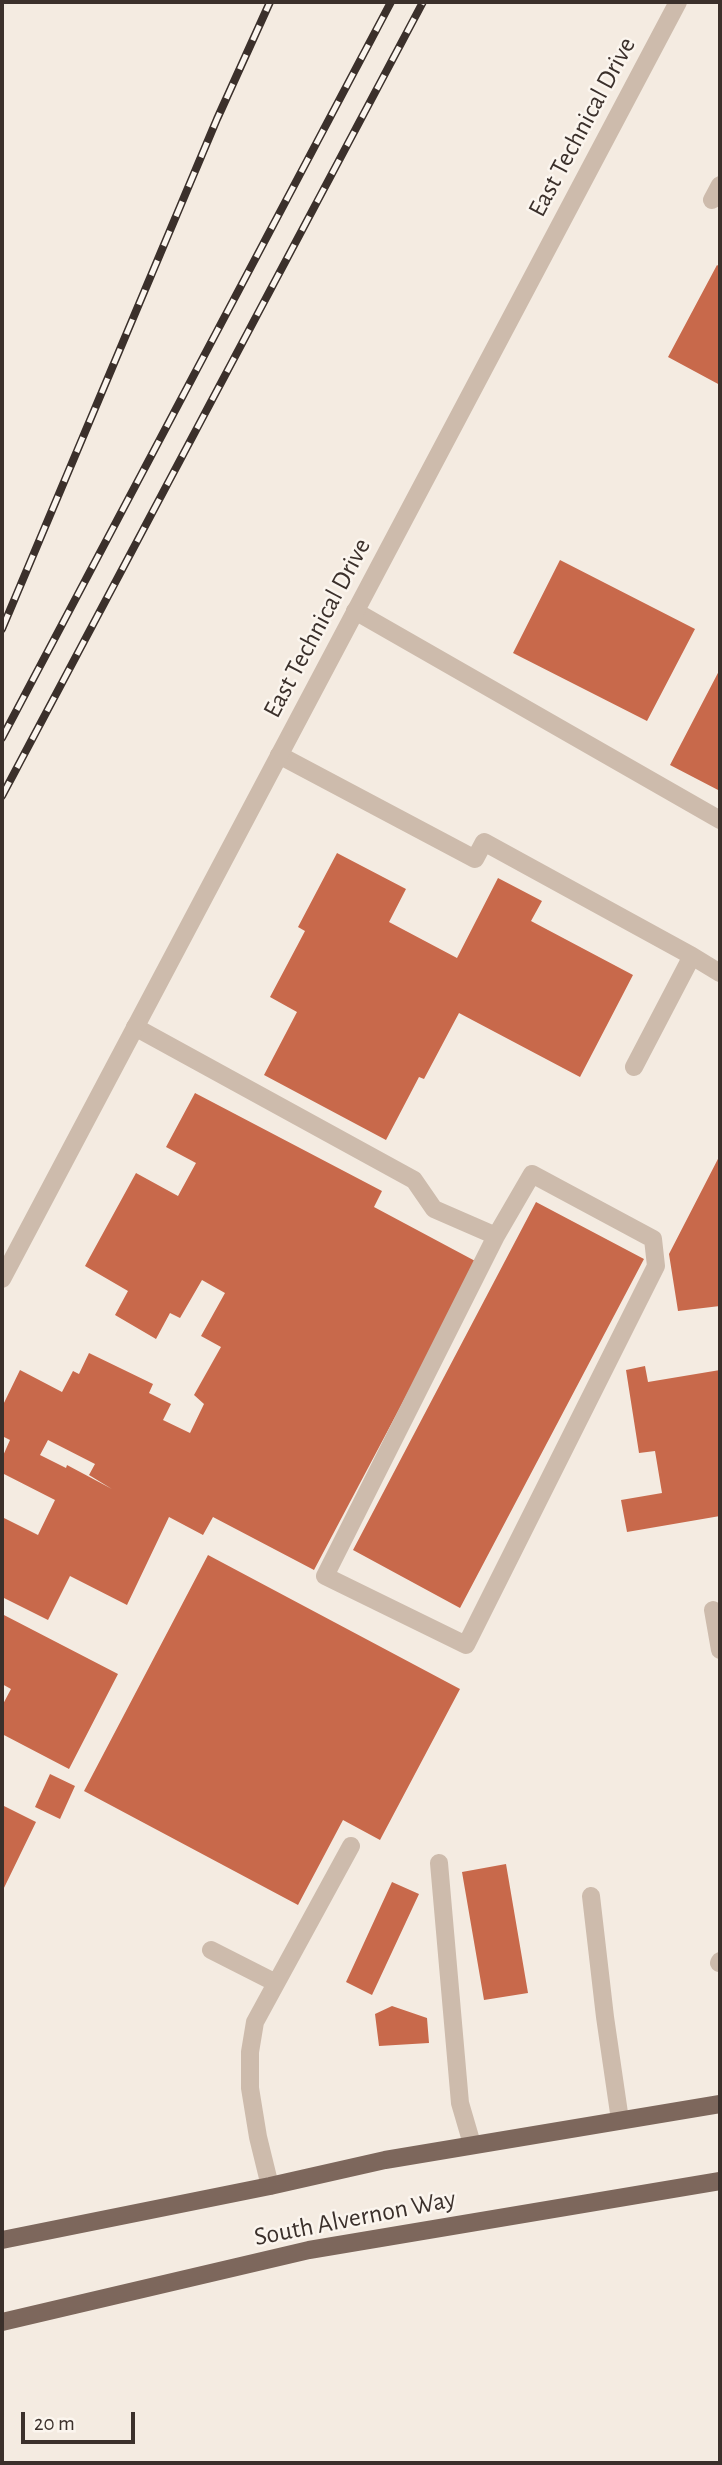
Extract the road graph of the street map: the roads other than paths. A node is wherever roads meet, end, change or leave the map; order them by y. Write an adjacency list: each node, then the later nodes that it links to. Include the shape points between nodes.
1 (678, 2): 2 (street, East Technical Drive)
2 (355, 611): 3 (street, East Technical Drive); 4 (street)
3 (279, 755): 5 (street, via 475,859 484,842); 7 (street, East Technical Drive)
4 (720, 820)
5 (692, 956): 6 (street); 8 (street)
6 (720, 973)
7 (135, 1027): 9 (street, via 414,1180 434,1209); 10 (street, East Technical Drive)
8 (634, 1067)
9 (496, 1236): 9 (street, via 325,1576 466,1644 656,1266 653,1239 532,1174)
10 (2, 1279)
11 (713, 1610): 12 (street)
12 (720, 1650)
13 (351, 1846): 17 (street)
14 (439, 1863): 20 (street, via 460,2103)
15 (591, 1896): 19 (street)
16 (211, 1950): 17 (street)
17 (276, 1983): 22 (street, via 255,2022 250,2052 250,2088)
18 (720, 2104): 19 (main road, South Alvernon Way)
19 (620, 2120): 20 (main road, South Alvernon Way)
20 (472, 2144): 22 (main road, South Alvernon Way)
21 (720, 2181): 24 (main road, South Alvernon Way, via 309,2250)
22 (270, 2186): 23 (main road, South Alvernon Way)
23 (2, 2240)
24 (2, 2322)

